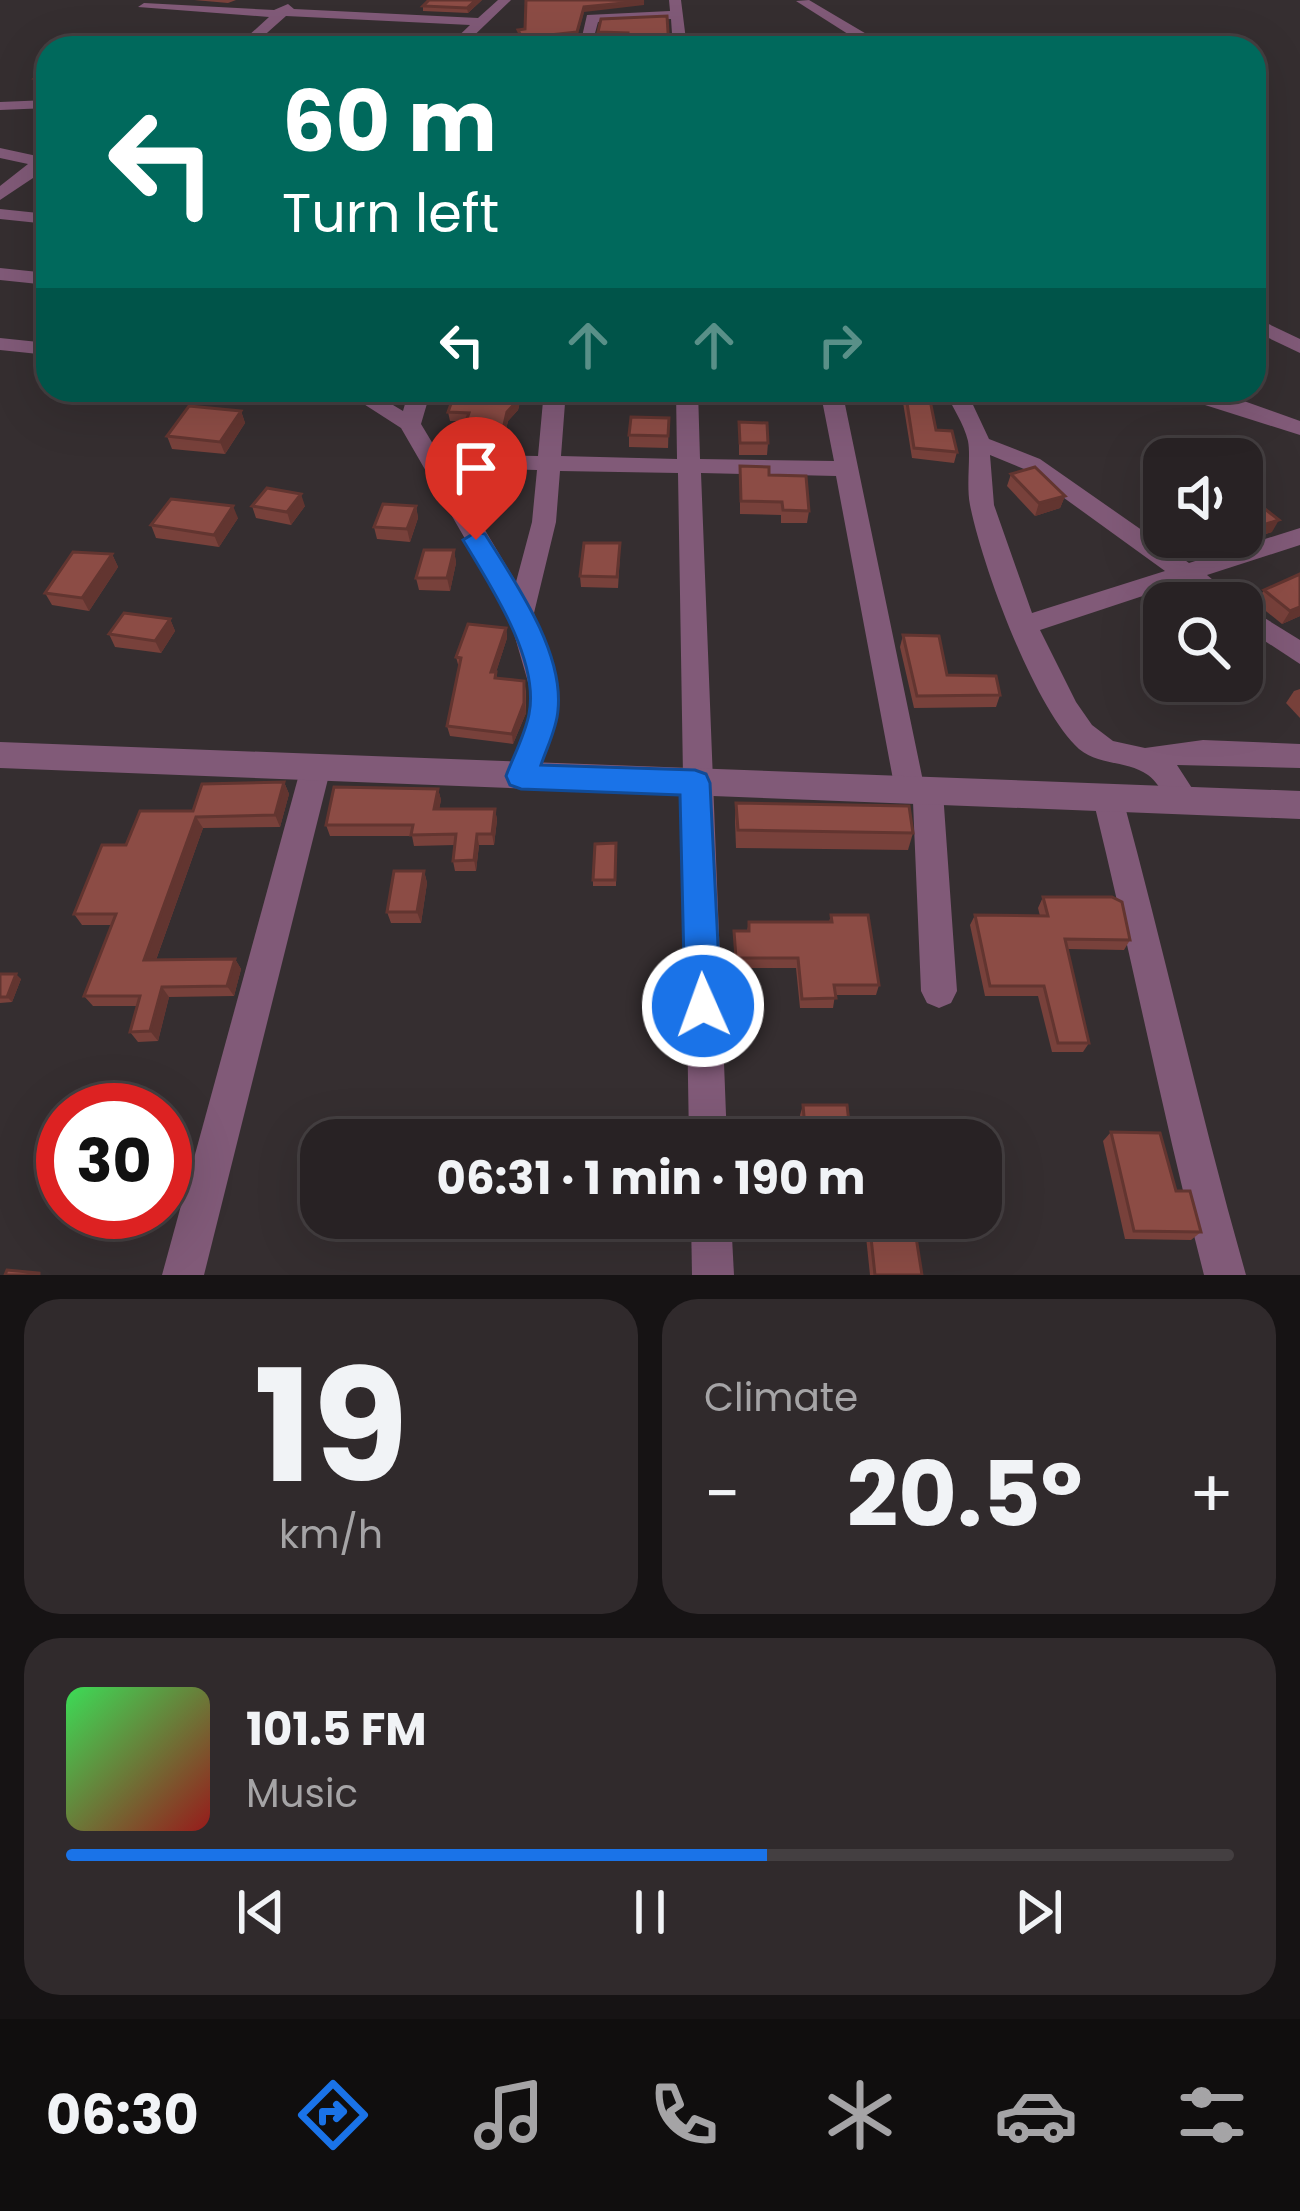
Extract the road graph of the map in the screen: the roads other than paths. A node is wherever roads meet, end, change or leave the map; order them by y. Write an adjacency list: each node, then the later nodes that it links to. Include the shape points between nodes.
1 (311, 0): 6 (street)
2 (506, 0): 7 (street)
3 (802, 1): 11 (street)
4 (144, 7): 6 (street)
5 (676, 8): 10 (street, via 592,18)
6 (278, 13): 7 (street); 8 (street)
7 (484, 22): 9 (street)
8 (254, 36)
9 (467, 36)
10 (589, 36)
11 (860, 36)
12 (36, 103): 13 (street)
13 (0, 106)
14 (0, 153): 15 (street)
15 (36, 159)
16 (36, 167): 17 (street)
17 (0, 195)
18 (0, 214): 19 (street)
19 (36, 218)
20 (0, 274): 21 (street)
21 (36, 278)
22 (1266, 329): 24 (street)
23 (0, 344): 25 (street)
24 (1300, 347)
25 (36, 348)
26 (373, 402): 33 (street)
27 (416, 402): 33 (street)
28 (553, 402): 37 (street)
29 (687, 402): 38 (street)
30 (833, 402): 39 (street)
31 (961, 402): 35 (street)
32 (1219, 402): 34 (street)
33 (410, 424): 36 (street)
34 (1300, 428)
35 (980, 443): 41 (street, via 1032,464); 44 (street, via 974,466)
36 (430, 461): 37 (street); 43 (street)
37 (549, 463): 38 (street); 43 (street, via 544,522)
38 (688, 466): 39 (street); 52 (street)
39 (847, 469): 53 (street)
40 (1300, 536): 41 (street)
41 (1186, 573): 42 (street); 44 (street)
42 (1199, 582)
43 (520, 613): 51 (street, via 544,689 544,714)
44 (1023, 626): 49 (street, via 1083,735)
45 (1263, 628): 46 (street)
46 (1300, 654)
47 (0, 755): 50 (street)
48 (1300, 756): 49 (street)
49 (1147, 759): 55 (street, via 1171,773)
50 (316, 767): 51 (street); 60 (street)
51 (521, 776): 52 (street)
52 (695, 783): 53 (street); 58 (street)
53 (919, 791): 54 (street); 57 (street)
54 (1108, 799): 55 (street); 62 (street)
55 (1184, 800): 56 (street)
56 (1300, 805)
57 (939, 991)
58 (707, 1119)
59 (712, 1239): 61 (street)
60 (183, 1275)
61 (713, 1275)
62 (1225, 1275)

